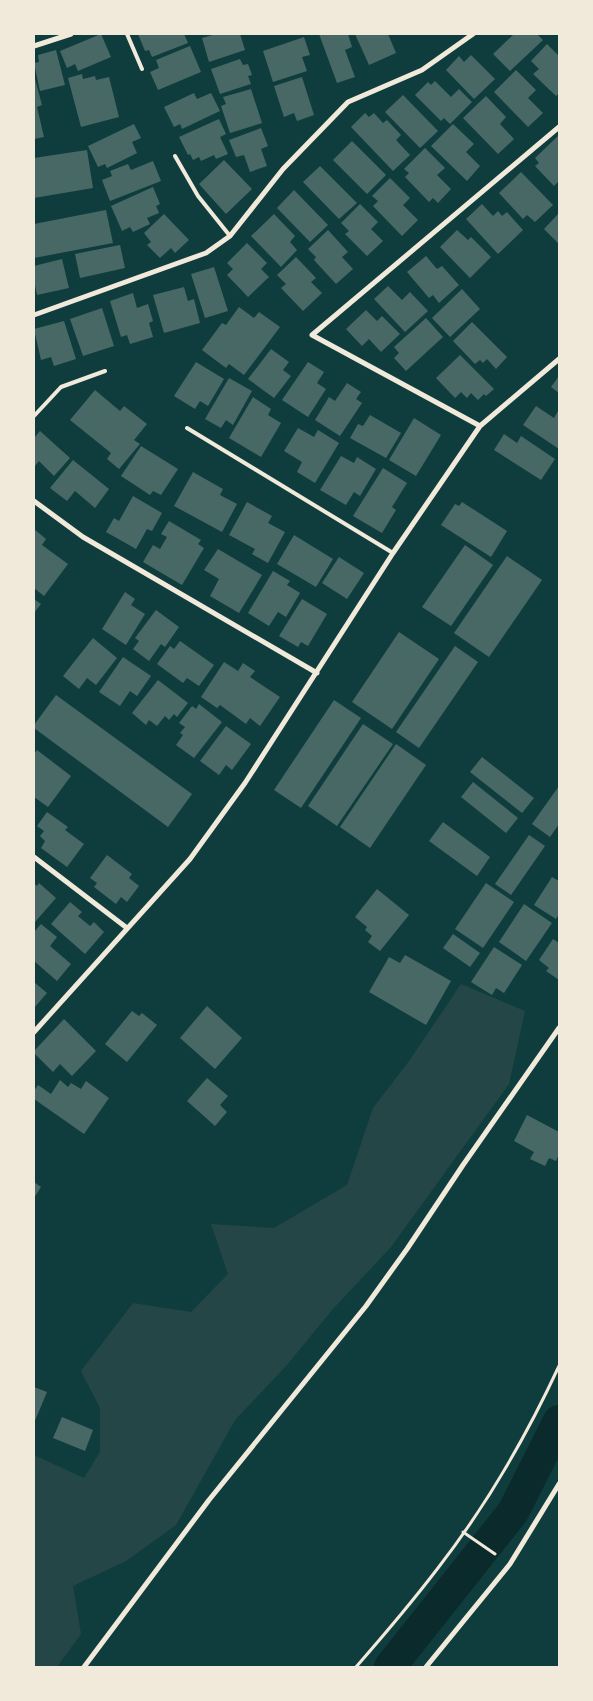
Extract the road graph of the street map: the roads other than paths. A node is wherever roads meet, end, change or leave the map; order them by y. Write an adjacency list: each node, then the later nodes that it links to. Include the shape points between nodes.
1 (71, 34): 4 (street)
2 (127, 34): 5 (lane)
3 (473, 34): 8 (street, via 422,70 348,102 282,169)
4 (34, 46)
5 (142, 70)
6 (559, 128): 13 (street, via 312,335)
7 (175, 156): 8 (lane, via 198,196)
8 (230, 236): 9 (street, via 206,253)
9 (34, 315)
10 (559, 358): 13 (street)
11 (106, 371): 12 (lane, via 61,386)
12 (34, 416)
13 (480, 426): 16 (street)
14 (187, 428): 16 (lane)
15 (34, 501): 17 (street, via 82,537)
16 (393, 553): 17 (street)
17 (317, 673): 19 (street, via 245,783 190,859)
18 (34, 857): 19 (street)
19 (126, 928): 21 (street)
20 (559, 1028): 23 (street, via 366,1306 210,1500)
21 (34, 1032)
22 (559, 1484): 24 (street, via 510,1564)
23 (84, 1667)
24 (426, 1667)

